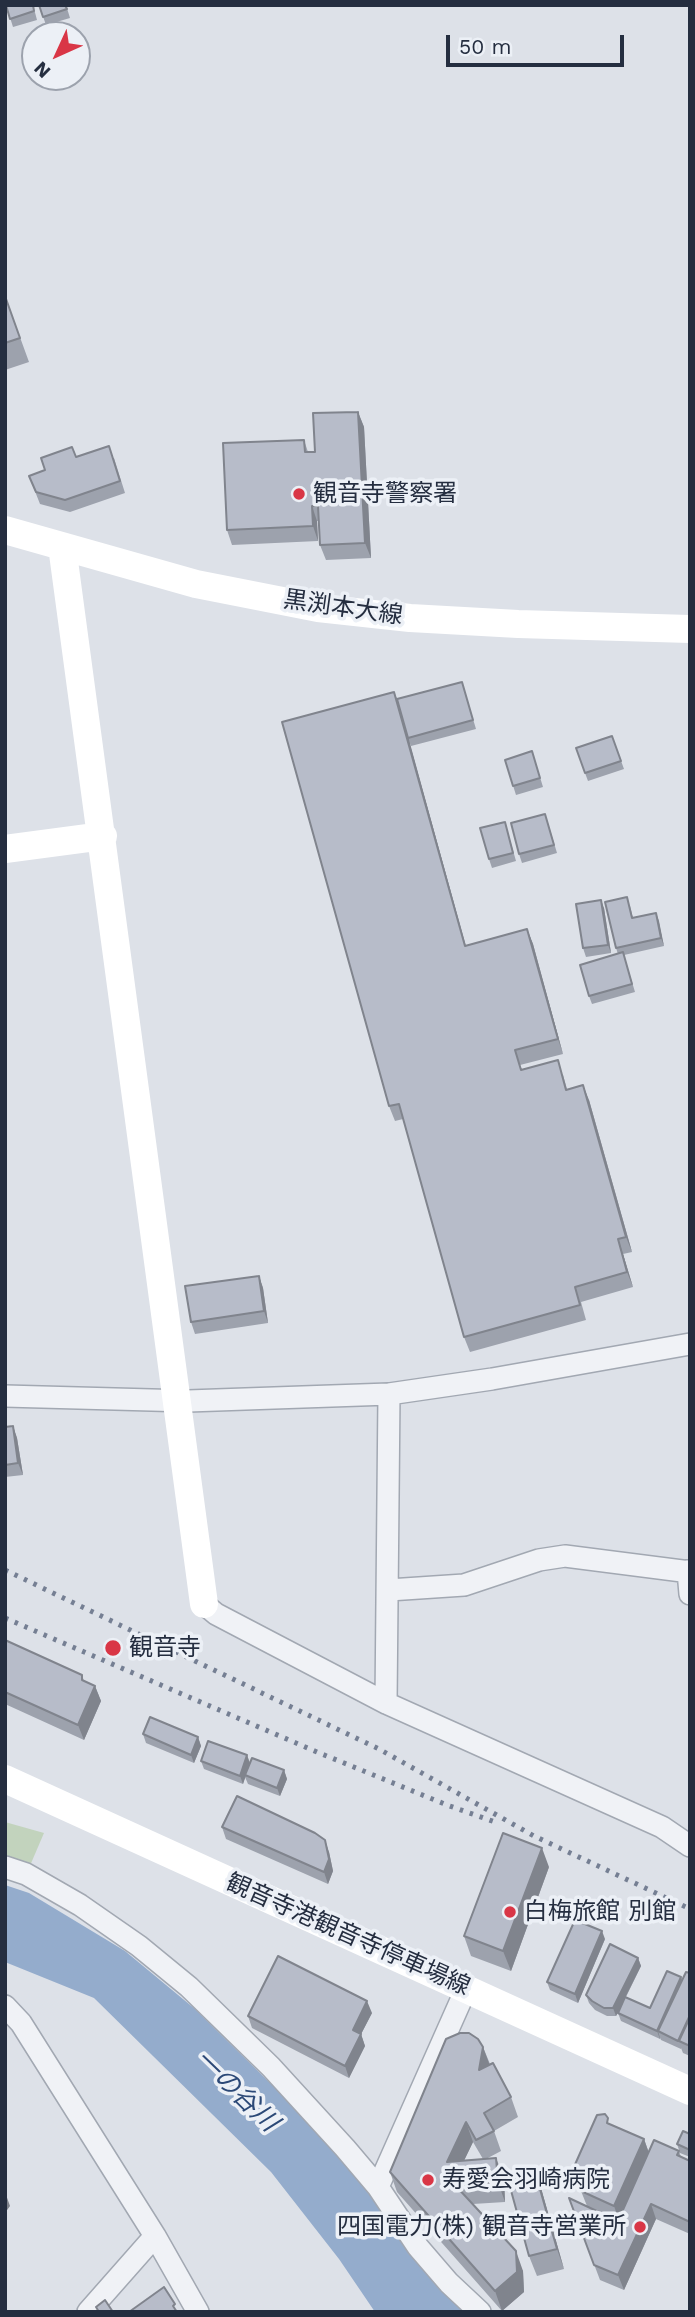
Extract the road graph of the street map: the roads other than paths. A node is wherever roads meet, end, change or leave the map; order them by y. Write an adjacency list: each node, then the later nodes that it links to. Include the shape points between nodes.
1 (5, 530): 2 (main road, 黒渕本大線)
2 (62, 547): 3 (main road, 黒渕本大線, via 196,584 318,608 410,618); 4 (main road)
3 (690, 629)
4 (103, 836): 5 (main road); 9 (main road)
5 (5, 849)
6 (690, 1344): 7 (street)
7 (389, 1394): 9 (street); 11 (street)
8 (5, 1396): 9 (street)
9 (177, 1400): 13 (main road)
10 (689, 1572): 11 (street, via 565,1556 464,1585); 12 (street)
11 (389, 1590): 14 (street)
12 (690, 1594)
13 (204, 1604): 14 (street, via 215,1614)
14 (386, 1703): 16 (street, via 662,1827)
15 (5, 1779): 18 (main road, 観音寺港観音寺停車場線)
16 (690, 1846)
17 (5, 1867): 21 (street, via 80,1905 189,1987 271,2067)
18 (466, 1989): 20 (main road, 観音寺港観音寺停車場線); 21 (street)
19 (5, 2006): 22 (street, via 21,2023)
20 (690, 2091)
21 (378, 2188): 25 (street, via 418,2246)
22 (155, 2236): 23 (street); 24 (street)
23 (88, 2312)
24 (198, 2312)
25 (480, 2312)

